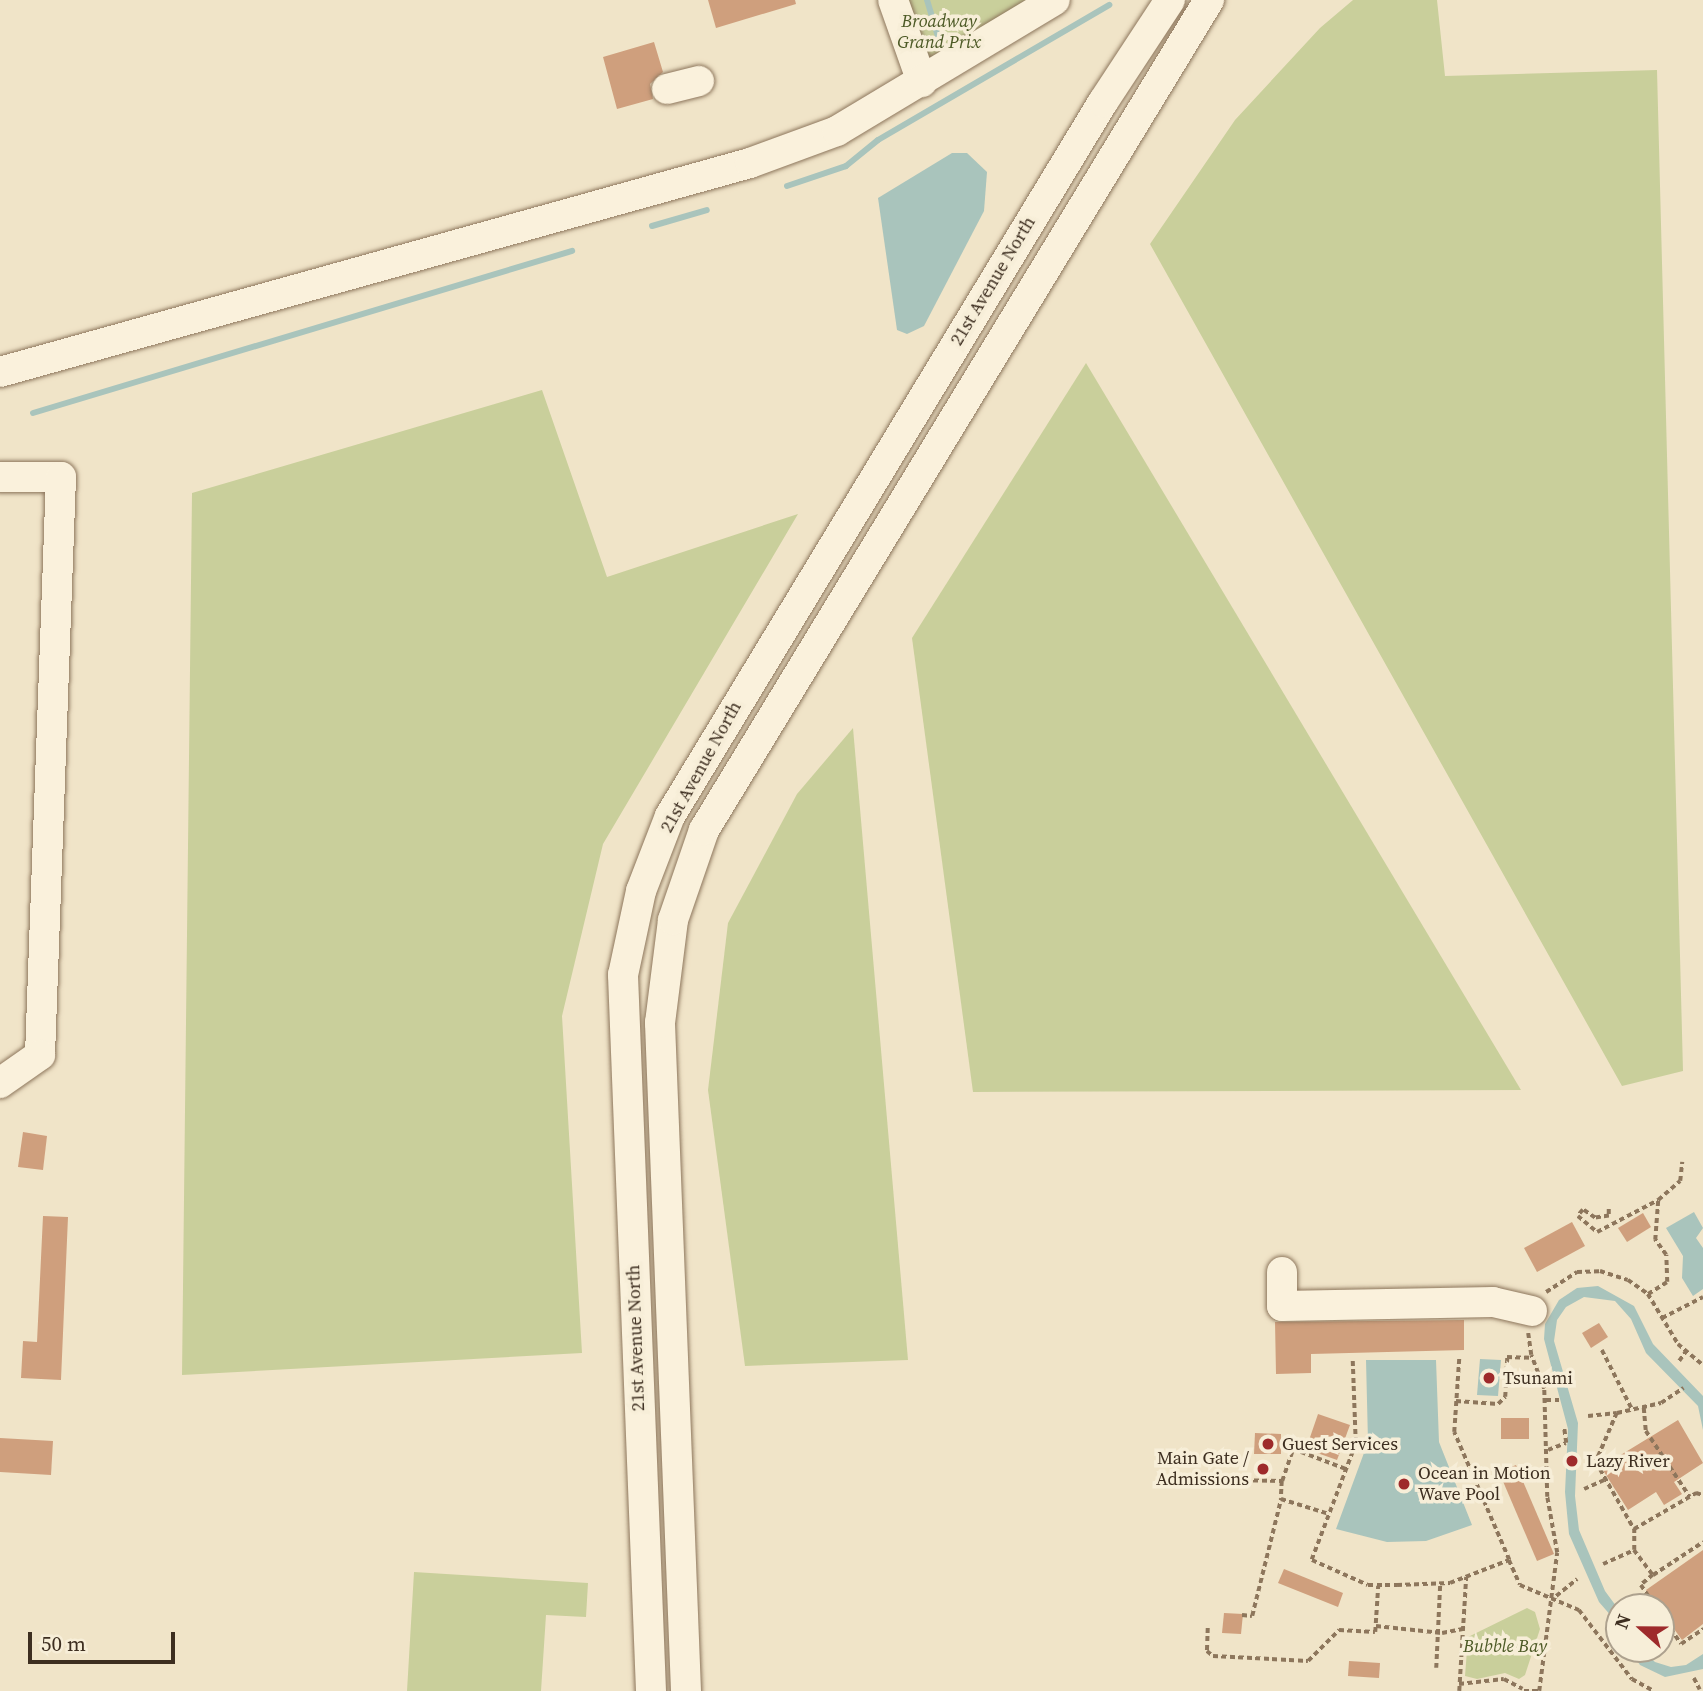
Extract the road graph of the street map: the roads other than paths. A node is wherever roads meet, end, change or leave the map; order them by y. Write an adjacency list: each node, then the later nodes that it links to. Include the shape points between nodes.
1 (892, 0): 6 (street)
2 (1055, 0): 6 (street)
3 (1170, 0): 13 (street, 21st Avenue North, via 1103,102 677,804 641,891 623,975)
4 (1209, 0): 14 (street, 21st Avenue North, via 704,830 673,920 660,1023)
5 (699, 81): 7 (street)
6 (922, 82): 8 (street, via 837,131 750,163)
7 (667, 89)
8 (0, 372)
9 (0, 477): 10 (street, via 61,477 40,1055)
10 (0, 1083)
11 (1282, 1272): 12 (street, via 1282,1306 1493,1302)
12 (1532, 1311)
13 (651, 1691)
14 (686, 1691)

